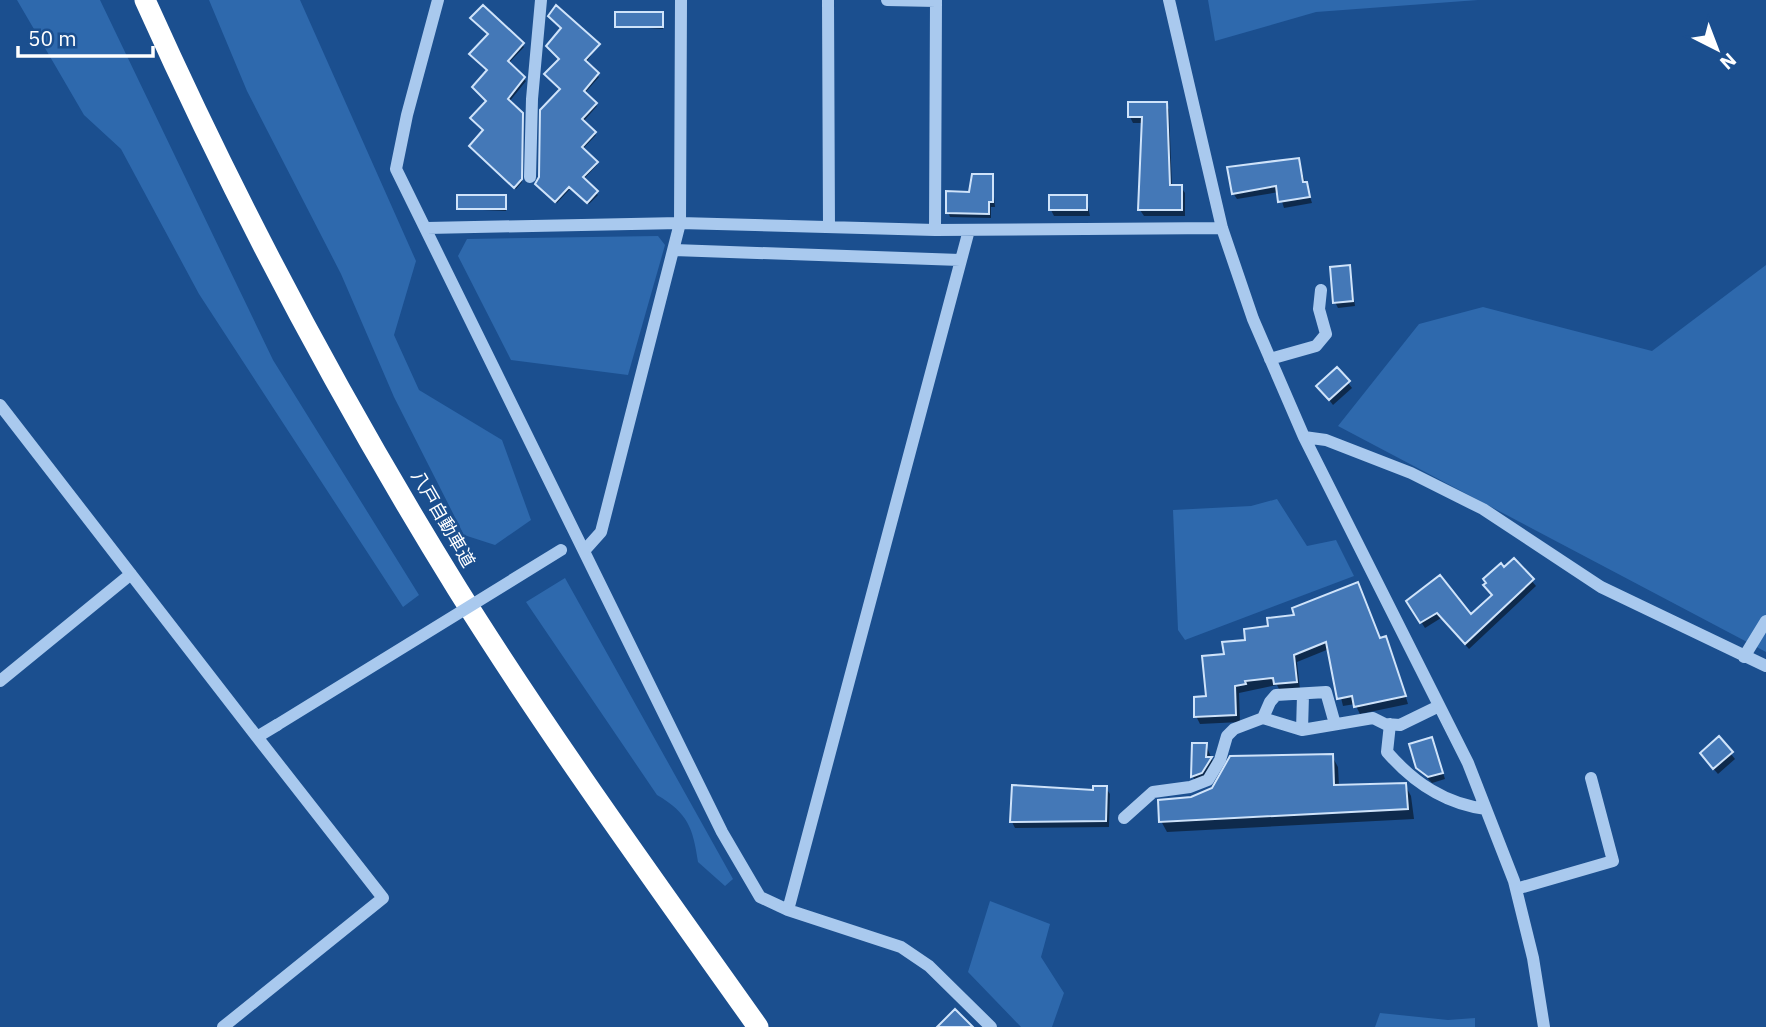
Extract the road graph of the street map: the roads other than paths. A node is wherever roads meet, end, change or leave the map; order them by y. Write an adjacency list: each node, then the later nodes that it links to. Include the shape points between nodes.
1 (145, 0): 42 (highway, 八戸自動車道, via 222,168 343,393 458,590 615,827)
2 (438, 0): 11 (street, via 396,169)
3 (541, 0): 9 (street)
4 (681, 0): 10 (street)
5 (828, 0): 12 (street)
6 (887, 0): 7 (street)
7 (936, 0): 14 (street)
8 (1169, 0): 13 (street)
9 (530, 177)
10 (680, 223): 11 (street); 12 (street); 16 (street)
11 (427, 228): 22 (street)
12 (829, 228): 14 (street)
13 (1222, 228): 15 (street); 19 (street)
14 (935, 230): 15 (street)
15 (969, 230): 17 (street)
16 (674, 250): 17 (street); 23 (street, via 601,532)
17 (960, 260): 40 (street)
18 (1321, 290): 19 (street, via 1319,309 1326,334 1317,346)
19 (1270, 359): 21 (street)
20 (0, 405): 24 (street)
21 (1304, 437): 26 (street, via 1326,440 1459,497 1601,587); 30 (street)
22 (577, 539): 23 (street); 35 (street, bridge)
23 (584, 551): 40 (street, via 722,832 760,897)
24 (131, 574): 28 (street); 35 (street)
25 (1766, 621): 26 (street)
26 (1744, 657): 27 (street)
27 (1766, 666)
28 (0, 681)
29 (1303, 695): 31 (street, via 1276,695); 32 (street, via 1326,692); 34 (street)
30 (1440, 706): 33 (street, via 1400,725); 37 (street)
31 (1263, 718): 34 (street); 38 (street, via 1227,736 1208,780 1153,792)
32 (1335, 724): 33 (street, via 1373,718); 34 (street)
33 (1390, 724): 37 (street, via 1387,752 1399,766 1441,798)
34 (1302, 730)
35 (257, 737): 41 (street, via 383,898)
36 (1591, 778): 39 (street, via 1613,861)
37 (1486, 809): 39 (street)
38 (1124, 818)
39 (1516, 889): 44 (street)
40 (788, 911): 43 (street, via 901,947 929,966)
41 (223, 1027)
42 (758, 1027)
43 (991, 1027)
44 (1544, 1027)

